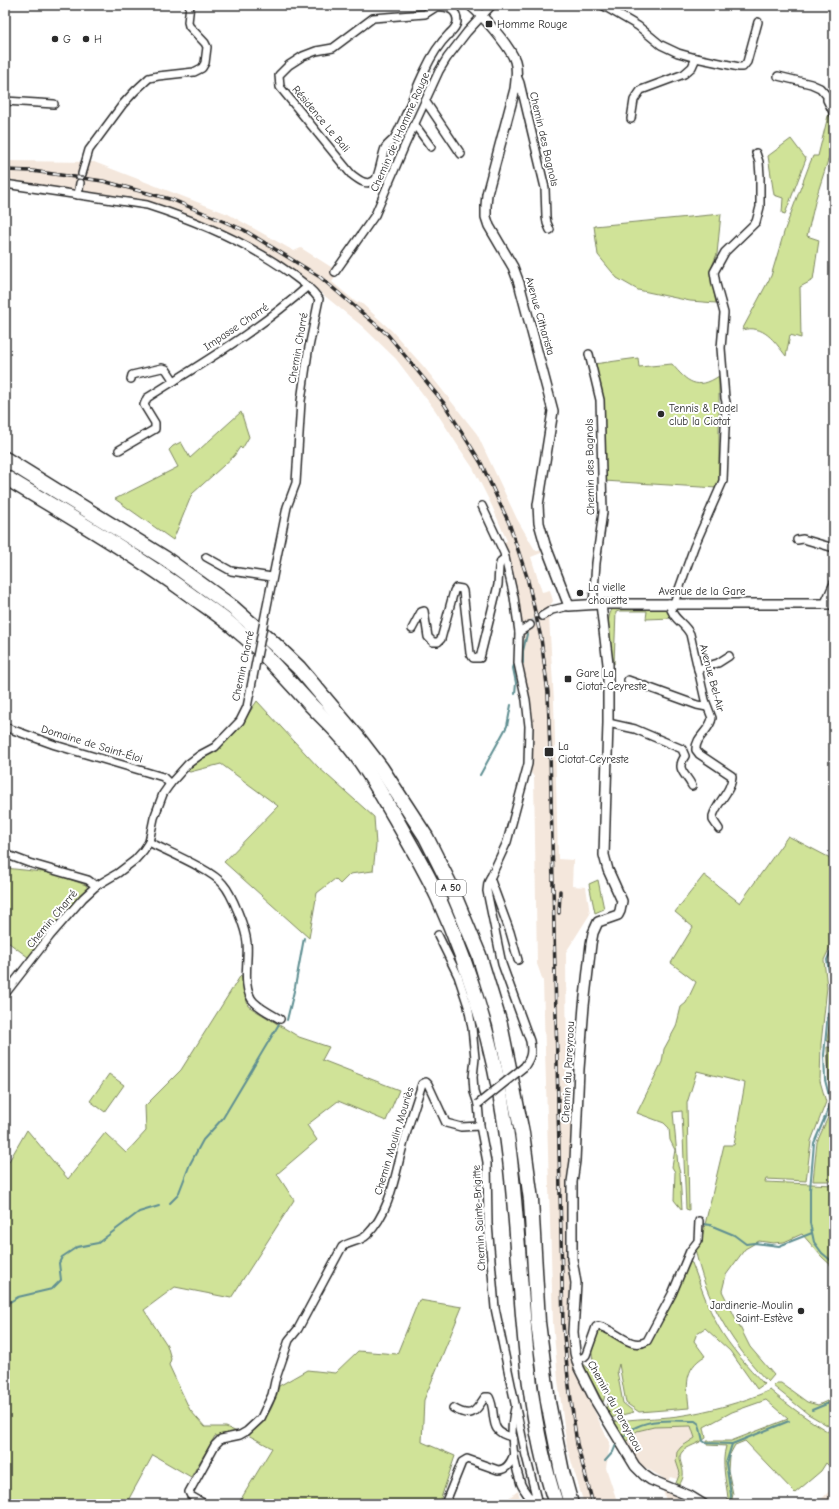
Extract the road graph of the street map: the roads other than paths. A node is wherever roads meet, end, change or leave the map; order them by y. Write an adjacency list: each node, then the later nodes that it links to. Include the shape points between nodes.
1 (190, 5): 20 (street, via 189,26 207,47 202,68 194,72 149,78 123,104 89,150)
2 (470, 5): 5 (street, Avenue Citharista)
3 (492, 5): 5 (street, Chemin de l'Homme Rouge)
4 (602, 5): 7 (street, via 638,26 661,45)
5 (481, 15): 8 (street, Avenue Citharista, via 512,56); 11 (street, Chemin de l'Homme Rouge, via 447,58)
6 (758, 22): 7 (street, via 747,62 742,67)
7 (696, 58): 15 (street, via 692,67 684,74 641,90 634,100)
8 (517, 76): 24 (street, Chemin des Bagnols, via 544,188 546,217); 43 (street, Avenue Citharista, via 487,194 486,217 513,267 519,284 553,411 538,517 545,544)
9 (778, 76): 14 (street, via 820,88 827,96)
10 (415, 93): 10 (street, Résidence Le Bali, via 395,137 386,146 378,175 366,183 351,174 280,87 279,75 303,56 333,48 373,18 425,14 443,6 451,9 457,17 456,25 430,59); 11 (street)
11 (426, 100): 16 (street, Chemin de l'Homme Rouge); 19 (street)
12 (5, 101): 13 (street)
13 (54, 104)
14 (834, 114)
15 (631, 119)
16 (415, 125): 17 (street); 25 (street, Chemin de l'Homme Rouge, via 375,215)
17 (431, 147)
18 (756, 153): 40 (street, via 760,176 760,207 756,222 725,252 714,272 724,313 721,348 726,402 723,480)
19 (460, 154)
20 (82, 174)
21 (80, 183): 23 (street)
22 (5, 184): 23 (street)
23 (78, 195): 26 (street, via 147,205 169,212 234,240 275,262)
24 (550, 230)
25 (335, 272)
26 (308, 286): 29 (street, Impasse Charré, via 284,307 228,347); 38 (street, Chemin Charré, via 319,299 301,401 296,483 287,506)
27 (589, 354): 41 (street, Chemin des Bagnols, via 600,400 603,512 596,563)
28 (131, 379): 29 (street, via 132,375 166,368)
29 (174, 381): 30 (street, Impasse Charré, via 145,401 144,405 155,423 155,429)
30 (119, 450)
31 (5, 459): 77 (highway, A 50, via 166,559 232,607 299,668 381,768 426,837 449,883 479,955 500,1024 522,1133 531,1200 538,1322 548,1402)
32 (5, 477): 76 (highway, A 50, via 163,575 238,630 266,655 346,743 379,791 420,863 437,895 466,965 498,1084 514,1194 533,1405)
33 (482, 506): 37 (street)
34 (797, 540): 35 (street, via 803,539)
35 (834, 548)
36 (206, 557): 38 (street, via 231,571)
37 (505, 558): 46 (street, via 499,567 498,585 480,658 472,658 470,653 462,589 456,588 454,591 438,642 433,642 428,636 424,611); 47 (street)
38 (272, 577): 54 (street, Chemin Charré, bridge, via 253,677 240,721 214,747 188,764)
39 (834, 583): 42 (street)
40 (672, 603): 41 (street, Avenue de la Gare); 42 (street, Avenue de la Gare); 49 (street, Avenue Bel-Air, via 674,617 688,631)
41 (597, 604): 43 (street, Avenue de la Gare); 52 (street, Chemin du Pareyraou, via 608,664)
42 (829, 604)
43 (570, 606): 44 (street, via 552,610)
44 (542, 616)
45 (530, 625): 47 (street)
46 (412, 629)
47 (519, 632): 59 (street, via 518,663 529,726 528,764 507,842)
48 (729, 656): 49 (street, via 718,663)
49 (698, 669): 51 (street, Avenue Bel-Air)
50 (628, 680): 51 (street, via 697,705)
51 (707, 706): 56 (street, Avenue Bel-Air, via 712,721 697,740 696,750 698,754 733,777 713,816)
52 (608, 722): 55 (street, via 636,729 682,749 685,754 681,767); 68 (street, Chemin du Pareyraou, via 604,855 622,901 618,915 598,922 594,933 578,1069 572,1182 572,1259 576,1283 573,1332)
53 (5, 727): 54 (street, Domaine de Saint-Éloi, via 55,745 163,777)
54 (170, 784): 57 (street, Chemin Charré, via 156,812)
55 (692, 786)
56 (719, 829)
57 (149, 842): 60 (street, Chemin Charré, via 135,860); 64 (street, via 194,864 222,882 234,902 247,942 249,993 254,1002)
58 (5, 854): 60 (street, via 88,880)
59 (490, 878): 62 (street); 65 (street, bridge, via 487,891 502,964 532,1050 530,1059 524,1067)
60 (96, 886): 63 (street, Chemin Charré, via 50,936)
61 (438, 935): 65 (street, Chemin Sainte-Brigitte, via 458,976 468,1006 476,1058 474,1092)
62 (518, 960)
63 (5, 994)
64 (280, 1019)
65 (478, 1104): 66 (street, Chemin Sainte-Brigitte)
66 (480, 1126): 69 (street, Chemin Sainte-Brigitte, via 487,1162 488,1224 495,1308); 74 (street, Chemin Moulin Mouriès, via 462,1127 446,1123 428,1084 422,1084 393,1185 379,1220 366,1236 342,1247 298,1329 289,1340 272,1395 261,1418 247,1432 221,1439 215,1445 189,1492)
67 (699, 1221): 68 (street, via 698,1241 690,1251 672,1294 647,1341 634,1343 598,1326 586,1355)
68 (576, 1360): 78 (street, Chemin du Pareyraou, via 595,1400 635,1466 652,1480)
69 (516, 1406): 71 (street, via 513,1414); 73 (street, Chemin Sainte-Brigitte)
70 (453, 1408): 71 (street, via 471,1413 480,1406 485,1397 489,1397 496,1428 505,1436)
71 (513, 1437): 72 (street)
72 (514, 1454): 73 (street, via 520,1482 529,1497); 75 (street, via 510,1464 502,1470 464,1460)
73 (537, 1500)
74 (205, 1504)
75 (445, 1504)
76 (556, 1504)
77 (571, 1504)
78 (703, 1504)

